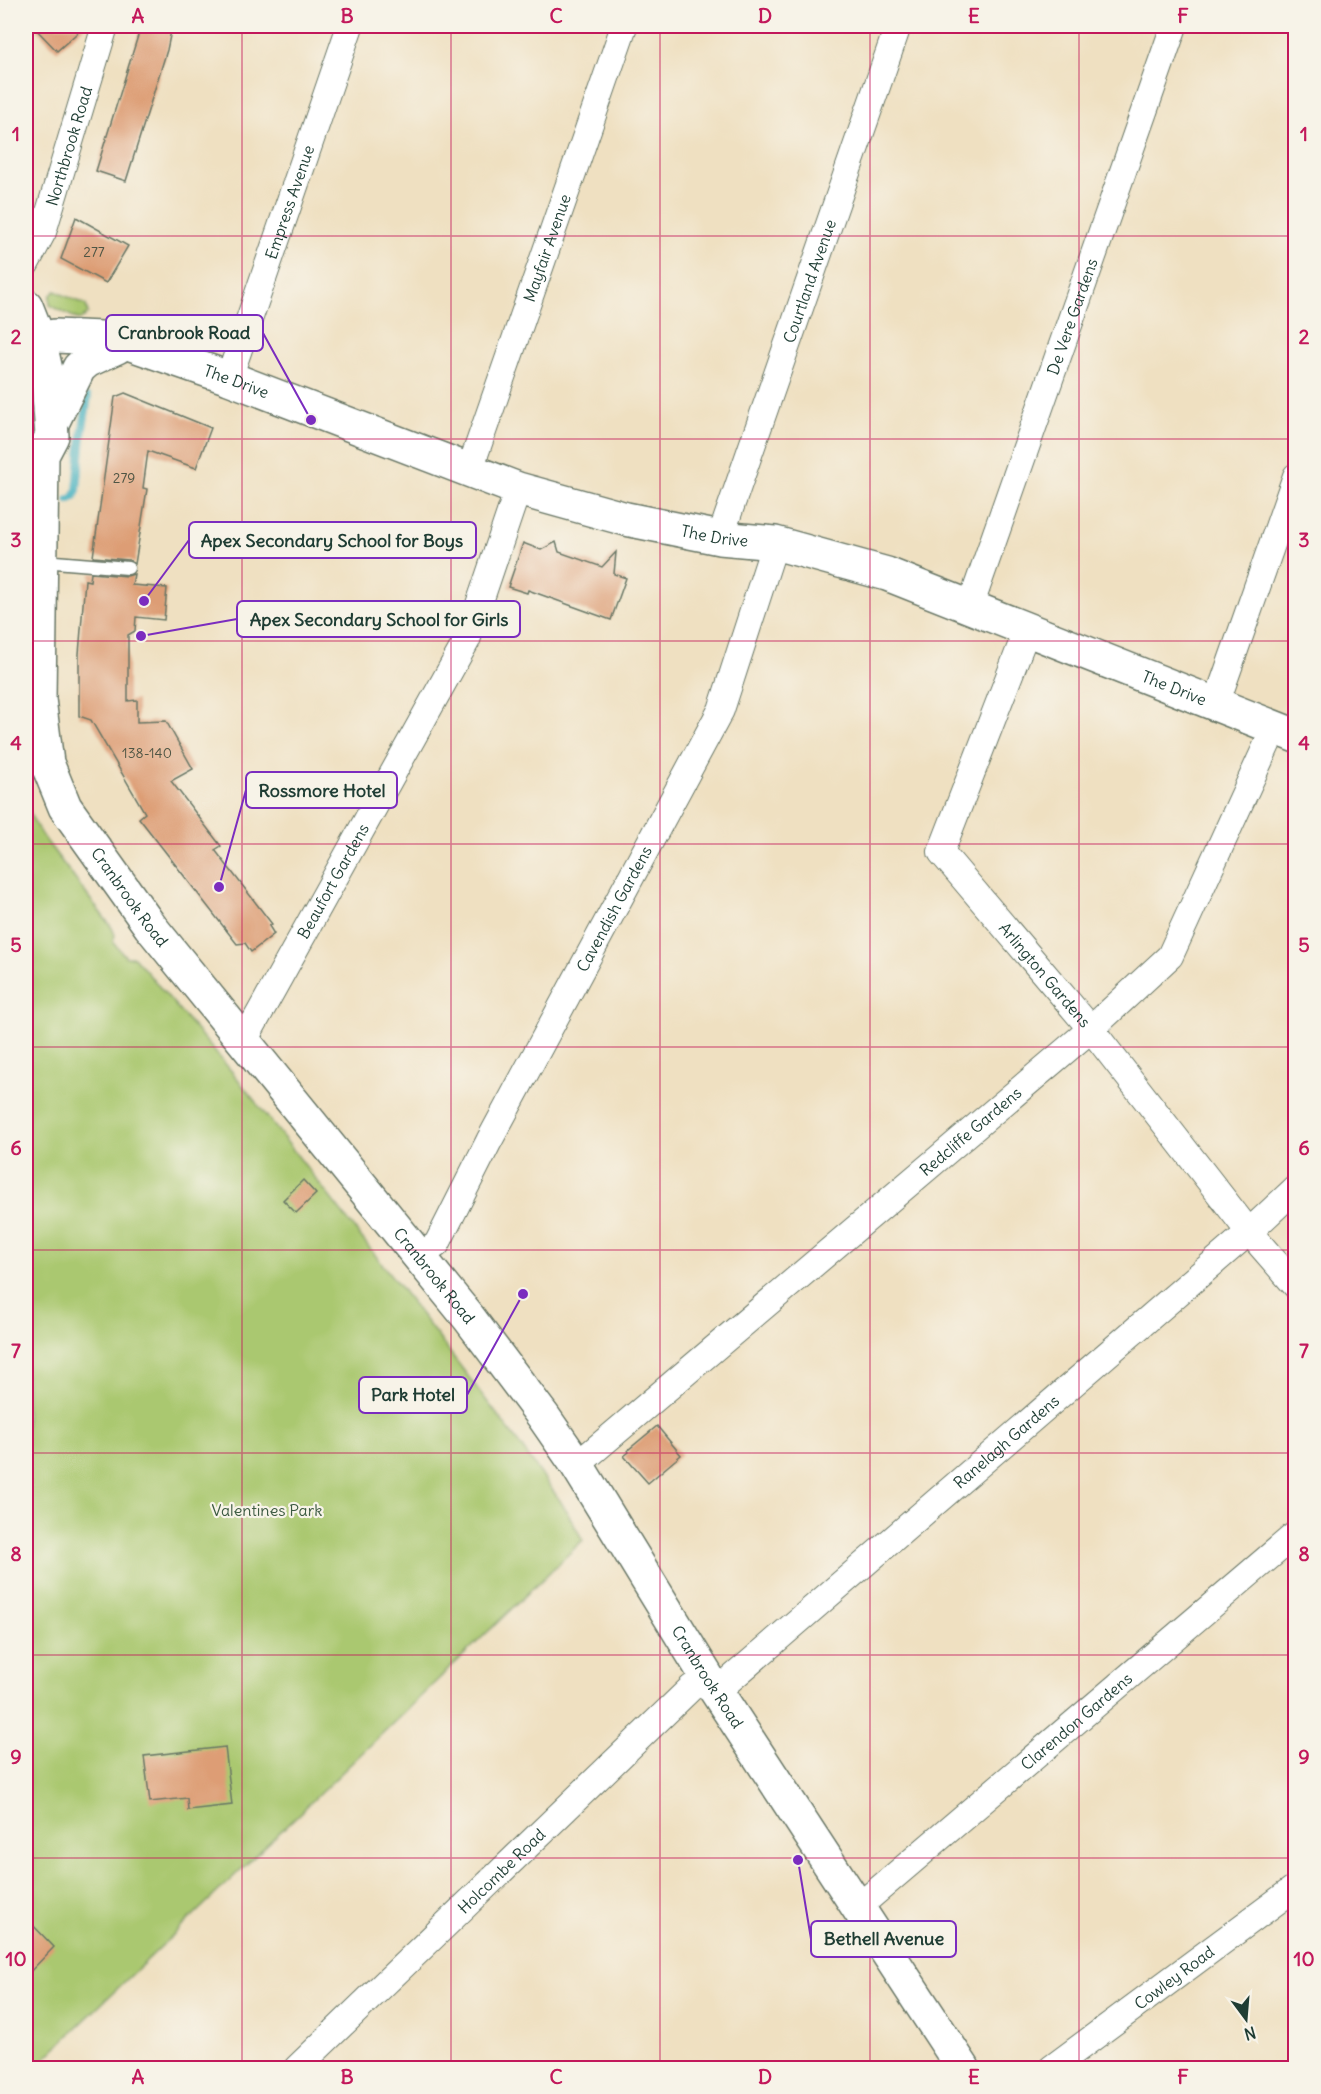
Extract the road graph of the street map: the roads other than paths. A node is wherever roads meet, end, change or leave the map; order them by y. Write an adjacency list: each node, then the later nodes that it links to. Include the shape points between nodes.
1 (105, 26): 6 (street, Northbrook Road, via 43,232)
2 (350, 26): 10 (street, Empress Avenue)
3 (624, 26): 13 (street, Mayfair Avenue)
4 (898, 26): 16 (street, Courtland Avenue)
5 (1174, 26): 20 (street, De Vere Gardens)
6 (26, 264)
7 (26, 306): 9 (main road, Cranbrook Road)
8 (124, 345): 9 (main road, The Drive); 10 (main road, The Drive); 11 (main road, via 79,368)
9 (32, 357): 11 (main road, Cranbrook Road); 12 (main road, Cranbrook Road, via 31,440)
10 (229, 378): 13 (main road, The Drive)
11 (52, 423): 12 (main road, Cranbrook Road, via 52,436)
12 (42, 455): 18 (main road, Cranbrook Road)
13 (470, 469): 15 (main road, The Drive)
14 (1296, 476): 22 (street)
15 (518, 489): 16 (main road, The Drive, via 626,519); 25 (street, Beaufort Gardens, via 467,640)
16 (720, 538): 17 (main road, The Drive)
17 (775, 543): 20 (main road, The Drive, via 887,574); 28 (street, Cavendish Gardens, via 721,710 437,1244)
18 (41, 561): 19 (lane); 25 (main road, Cranbrook Road, via 39,699 47,763 65,807 150,926)
19 (128, 568)
20 (970, 607): 21 (main road, The Drive)
21 (1027, 630): 22 (main road, The Drive); 24 (street, Arlington Gardens, via 941,852)
22 (1216, 704): 23 (main road, The Drive)
23 (1285, 731): 24 (street, Redcliffe Gardens, via 1170,956)
24 (1091, 1029): 27 (street, Arlington Gardens); 30 (street, Redcliffe Gardens)
25 (244, 1041): 28 (main road, Cranbrook Road)
26 (1296, 1188): 27 (street, Ranelagh Gardens)
27 (1249, 1232): 29 (street, Arlington Gardens); 32 (street, Ranelagh Gardens)
28 (420, 1256): 30 (main road, Cranbrook Road, via 494,1349)
29 (1296, 1286)
30 (576, 1465): 32 (main road, Cranbrook Road)
31 (1296, 1534): 34 (street, Clarendon Gardens)
32 (712, 1684): 34 (main road, Cranbrook Road); 35 (street, Holcombe Road, via 691,1688)
33 (1296, 1887): 37 (street, Cowley Road)
34 (857, 1908): 36 (main road, Cranbrook Road)
35 (297, 2068)
36 (963, 2068)
37 (1052, 2068)

